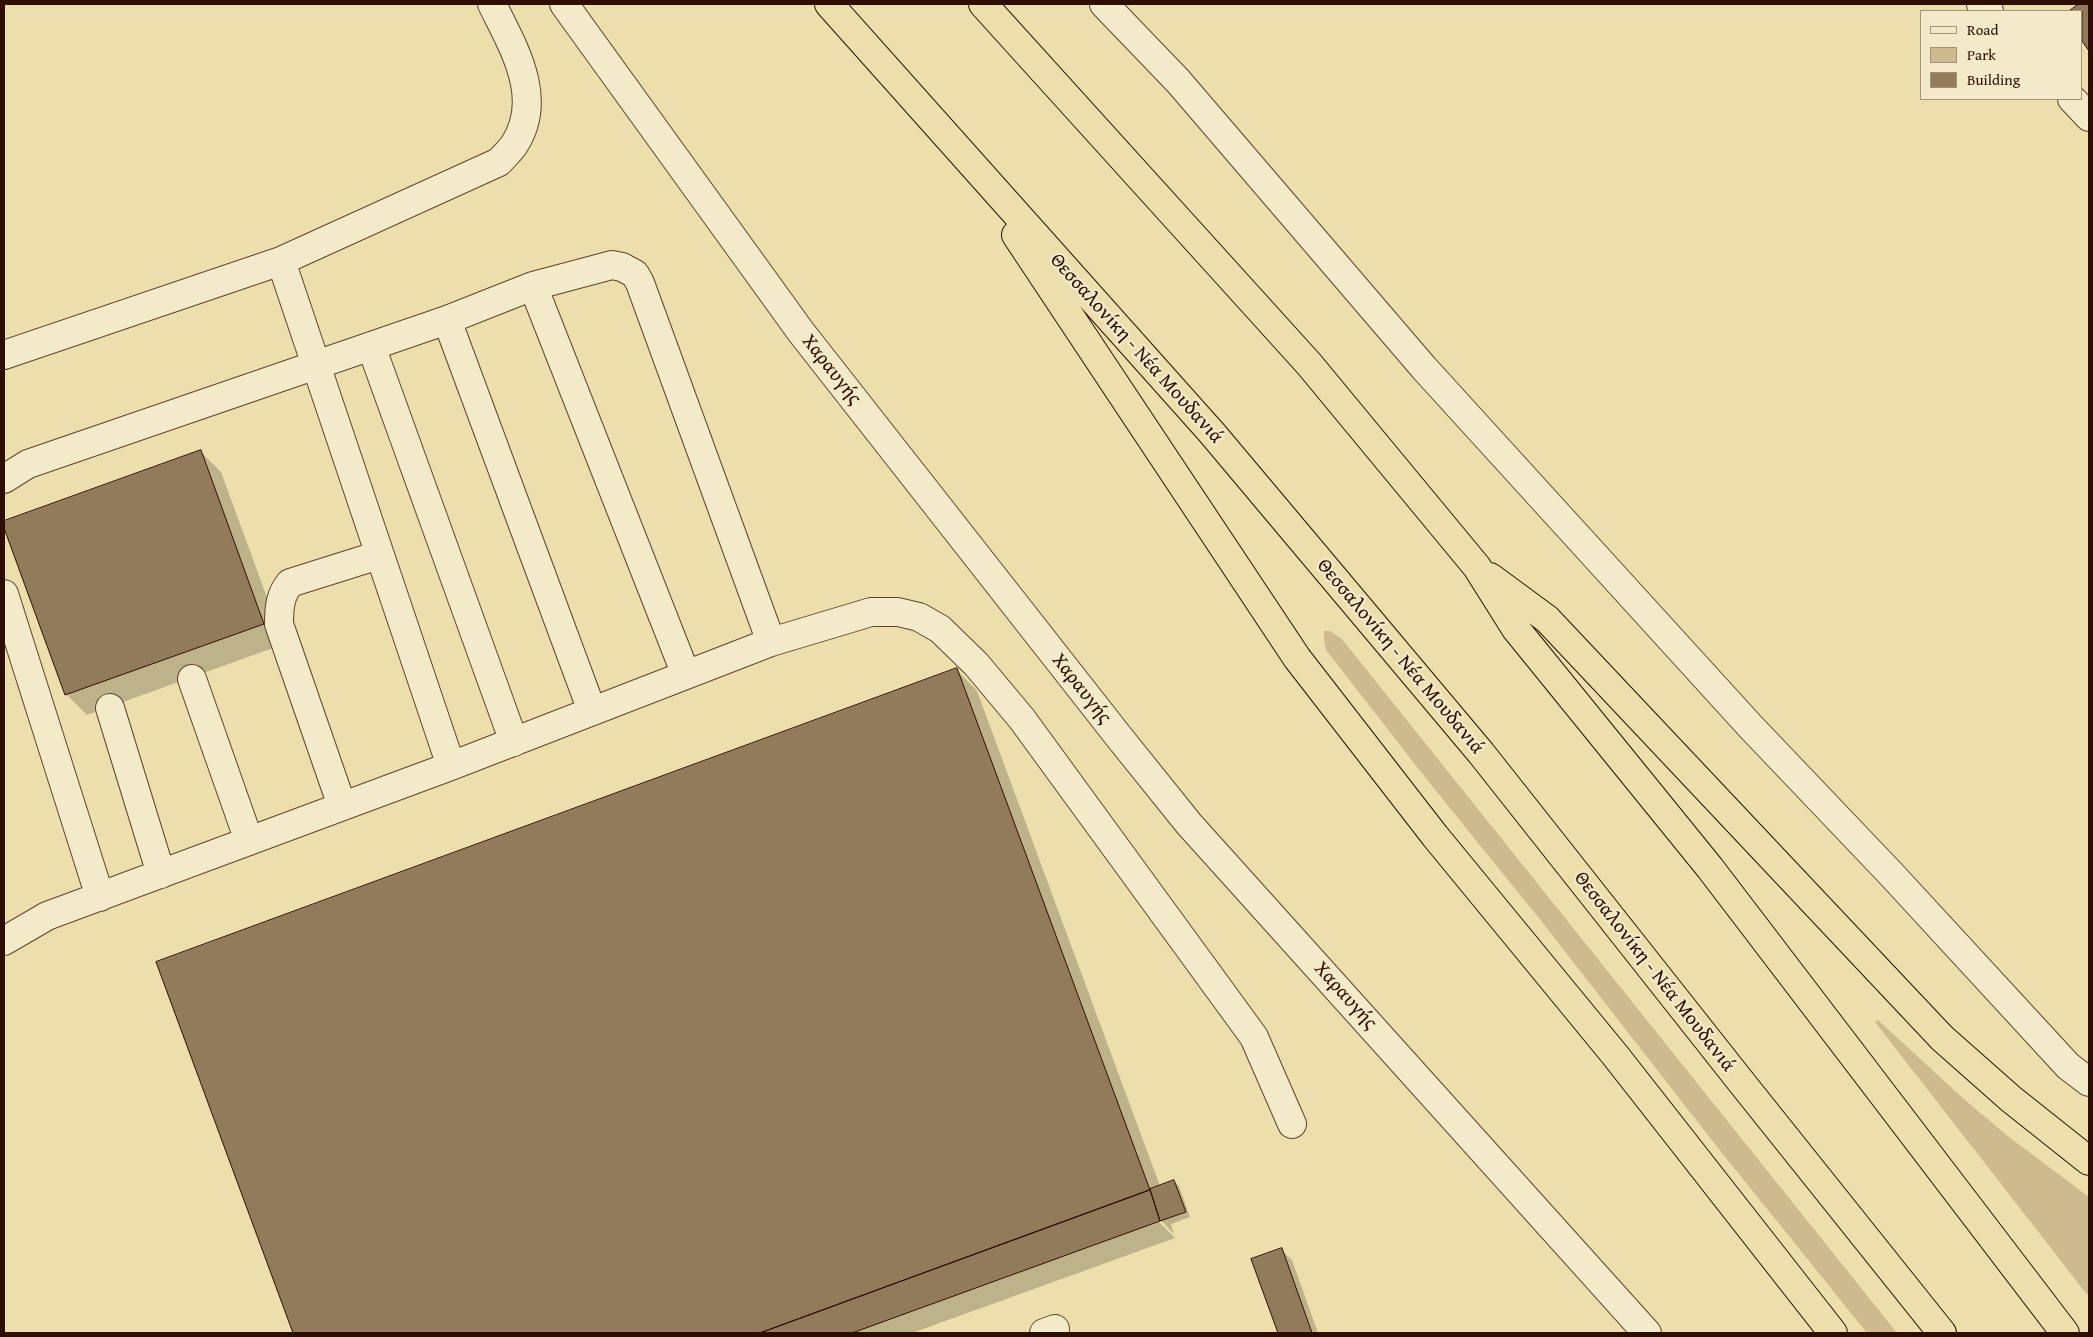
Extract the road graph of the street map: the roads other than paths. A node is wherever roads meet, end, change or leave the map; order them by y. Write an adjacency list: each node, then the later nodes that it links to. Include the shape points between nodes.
1 (492, 4): 9 (street, via 519,60 526,85 526,115 515,144 499,162)
2 (564, 4): 34 (street, Χαραυγής, via 801,332 1183,816)
3 (830, 4): 8 (highway, Θεσσαλονίκη - Νέα Μουδανιά)
4 (982, 4): 17 (highway, via 1309,364)
5 (1104, 4): 31 (street, via 1178,82 1424,368 1750,726 2068,1066)
6 (2073, 100): 7 (street)
7 (2089, 117)
8 (963, 154): 35 (highway, via 1297,658 1436,836 1621,1062); 36 (highway, Θεσσαλονίκη - Νέα Μουδανιά, via 1212,433 1481,753)
9 (281, 261): 13 (street); 14 (street)
10 (533, 286): 11 (street); 19 (street, via 612,265 634,274); 20 (street)
11 (447, 320): 12 (street); 23 (street)
12 (371, 346): 14 (street); 24 (street)
13 (4, 355)
14 (316, 365): 15 (street, via 28,464); 16 (street)
15 (4, 479)
16 (379, 555): 25 (street); 26 (street, via 290,583 280,603 279,624)
17 (1477, 567): 33 (highway, via 1547,618 1942,1038); 37 (highway, via 1516,629 1710,868)
18 (4, 594): 29 (street)
19 (771, 642): 20 (street); 32 (street, via 871,612 898,612 919,617 940,629 976,664 1022,720 1254,1038)
20 (686, 675): 23 (street)
21 (192, 679): 27 (street)
22 (110, 708): 28 (street)
23 (592, 711): 24 (street)
24 (514, 742): 25 (street)
25 (451, 766): 26 (street)
26 (342, 806): 27 (street)
27 (249, 841): 28 (street)
28 (161, 874): 29 (street)
29 (100, 897): 30 (street, via 47,916)
30 (4, 941)
31 (2089, 1082)
32 (1292, 1124)
33 (2089, 1161)
34 (1647, 1333)
35 (1833, 1333)
36 (1942, 1333)
37 (2065, 1333)

